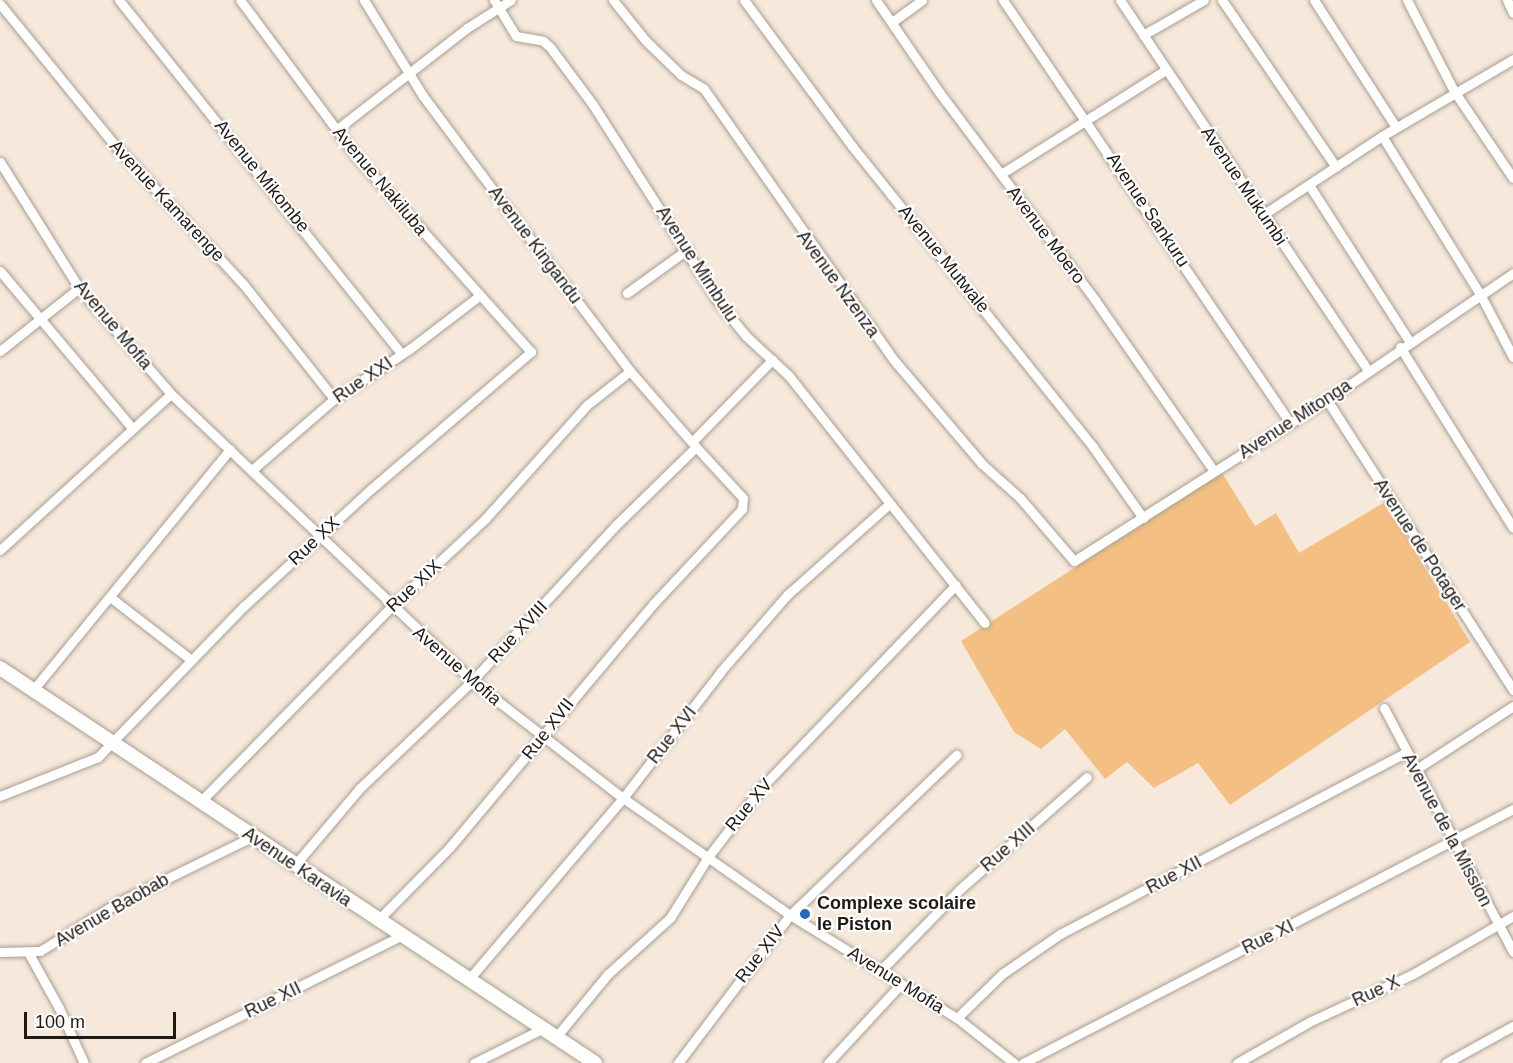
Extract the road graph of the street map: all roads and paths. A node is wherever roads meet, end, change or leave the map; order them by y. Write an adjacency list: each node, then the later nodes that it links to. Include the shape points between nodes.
1 (119, 0): 47 (street, Avenue Mikombe)
2 (240, 0): 27 (street, Avenue Nakiluba)
3 (364, 0): 23 (street, Avenue Kingandu)
4 (511, 0): 17 (street)
5 (613, 0): 67 (street, Avenue Nzenza, via 645,40 681,75 704,89 893,359 982,464 1020,498)
6 (744, 0): 63 (street, Avenue Mutwale, via 852,146 1093,447)
7 (876, 0): 19 (street, Avenue Moero)
8 (922, 0): 19 (street)
9 (1003, 0): 25 (street, Avenue Sankuru)
10 (1120, 0): 20 (street, Avenue Mukumbi)
11 (1204, 0): 20 (street)
12 (1222, 0): 30 (street)
13 (1314, 0): 26 (street)
14 (1407, 0): 24 (street)
15 (1507, 0): 18 (street)
16 (0, 4): 53 (street, Avenue Kamarenge, via 112,142 244,285)
17 (496, 4): 23 (street); 35 (street, Avenue Mimbulu, via 516,36 543,41 550,47)
18 (1513, 13)
19 (892, 21): 31 (street, Avenue Moero)
20 (1143, 35): 22 (street, Avenue Mukumbi)
21 (1513, 59): 24 (street)
22 (1164, 70): 25 (street); 34 (street, Avenue Mukumbi)
23 (409, 72): 27 (street); 50 (street, Avenue Kingandu, via 423,96)
24 (1454, 91): 26 (street); 32 (street)
25 (1087, 120): 31 (street); 55 (street, Avenue Sankuru)
26 (1396, 127): 28 (street)
27 (336, 130): 41 (street, Avenue Nakiluba)
28 (1382, 136): 30 (street); 40 (street)
29 (0, 162): 38 (street, Avenue Mofia)
30 (1336, 167): 33 (street)
31 (1001, 174): 60 (street, Avenue Moero)
32 (1513, 178)
33 (1309, 185): 34 (street); 43 (street)
34 (1264, 214): 51 (street, Avenue Mukumbi)
35 (688, 249): 39 (street); 49 (street, Avenue Mimbulu, via 720,304)
36 (0, 271): 42 (street)
37 (1513, 273): 40 (street, Avenue Mitonga)
38 (79, 288): 42 (street); 52 (street, Avenue Mofia)
39 (627, 294)
40 (1479, 294): 43 (street, Avenue Mitonga); 48 (street)
41 (479, 296): 46 (street, Avenue Nakiluba); 47 (street, Rue XXI)
42 (39, 319): 45 (street); 56 (street)
43 (1409, 341): 44 (street, Avenue Mitonga)
44 (1400, 347): 51 (street, Avenue Mitonga); 64 (street)
45 (0, 351)
46 (530, 353): 65 (street, Rue XX)
47 (402, 354): 53 (street, Rue XXI)
48 (1513, 357)
49 (772, 360): 57 (street); 61 (street, Avenue Mimbulu, via 816,409)
50 (630, 371): 57 (street, Avenue Kingandu); 70 (street, Rue XIX, via 587,405 485,519)
51 (1368, 371): 54 (street, Avenue Mitonga)
52 (171, 394): 56 (street); 58 (street, Avenue Mofia)
53 (334, 399): 59 (street, Rue XXI)
54 (1327, 400): 55 (street, Avenue Mitonga); 76 (street, Avenue de Potager)
55 (1290, 423): 60 (street, Avenue Mitonga)
56 (132, 428): 66 (street)
57 (694, 444): 62 (street, Avenue Kingandu, via 743,498); 74 (street, Rue XVIII)
58 (230, 449): 59 (street, Avenue Mofia); 69 (street)
59 (252, 470): 65 (street, Avenue Mofia)
60 (1214, 471): 63 (street, Avenue Mitonga)
61 (889, 504): 68 (street, Avenue Mimbulu); 86 (street, Rue XVI, via 787,595 721,671)
62 (742, 509): 79 (street, Rue XVII, via 654,603)
63 (1143, 518): 67 (street, Avenue Mitonga)
64 (1513, 528)
65 (320, 537): 70 (street, Avenue Mofia); 72 (street, Rue XX)
66 (0, 550)
67 (1074, 561)
68 (956, 585): 71 (street, Avenue Mimbulu); 91 (street, Rue XV, via 762,787)
69 (110, 597): 72 (street); 75 (street)
70 (390, 607): 74 (street, Avenue Mofia); 87 (street, Rue XIX)
71 (985, 623)
72 (190, 659): 80 (street, Rue XX)
73 (0, 668): 75 (street, Avenue Karavia)
74 (472, 681): 79 (street, Avenue Mofia); 92 (street, Rue XVIII, via 359,789)
75 (33, 690): 80 (street, Avenue Karavia)
76 (1513, 690)
77 (1513, 706): 83 (street)
78 (1383, 708): 81 (street, Avenue de la Mission)
79 (540, 736): 86 (street, Avenue Mofia); 95 (street, Rue XVII, via 534,750 449,848)
80 (112, 744): 85 (street, Rue XX, via 98,757); 87 (street, Avenue Karavia)
81 (1406, 752): 83 (street, Avenue de la Mission); 104 (street, Rue XII, via 1060,934 1002,974)
82 (956, 754): 93 (street, Rue XIV)
83 (1415, 770): 90 (street, Avenue de la Mission)
84 (1087, 777): 101 (street, Rue XIII, via 960,889)
85 (0, 796)
86 (623, 798): 91 (street, Avenue Mofia); 102 (street, Rue XVI)
87 (200, 802): 89 (street, Avenue Karavia)
88 (1513, 809): 90 (street, Rue XI)
89 (252, 837): 92 (street, Avenue Karavia); 99 (street, Avenue Baobab, via 117,903 65,939)
90 (1453, 842): 96 (street, Avenue de la Mission); 115 (street, Rue XI)
91 (708, 857): 93 (street, Avenue Mofia); 107 (street, Rue XV, via 670,918 608,974)
92 (294, 866): 95 (street, Avenue Karavia)
93 (790, 915): 101 (street, Avenue Mofia); 112 (street, Rue XIV)
94 (1513, 916): 96 (street, Rue X)
95 (377, 921): 97 (street, Avenue Karavia)
96 (1497, 926): 100 (street, Avenue de la Mission); 116 (street, Rue X, via 1413,974 1311,1021)
97 (401, 936): 102 (street, Avenue Karavia); 109 (street, Rue XII)
98 (0, 952): 99 (street, Avenue Baobab)
99 (28, 952): 108 (street)
100 (1513, 952)
101 (881, 970): 103 (street, Avenue Mofia)
102 (469, 980): 106 (street, Avenue Karavia)
103 (900, 985): 104 (street, Avenue Mofia); 113 (street)
104 (957, 1018): 114 (street, Avenue Mofia)
105 (1513, 1026): 117 (street)
106 (544, 1028): 107 (street, Avenue Karavia); 110 (street)
107 (556, 1036): 111 (street, Avenue Karavia)
108 (84, 1063)
109 (145, 1063)
110 (474, 1063)
111 (595, 1063)
112 (678, 1063)
113 (828, 1063)
114 (1014, 1063)
115 (1023, 1063)
116 (1237, 1063)
117 (1446, 1063)

